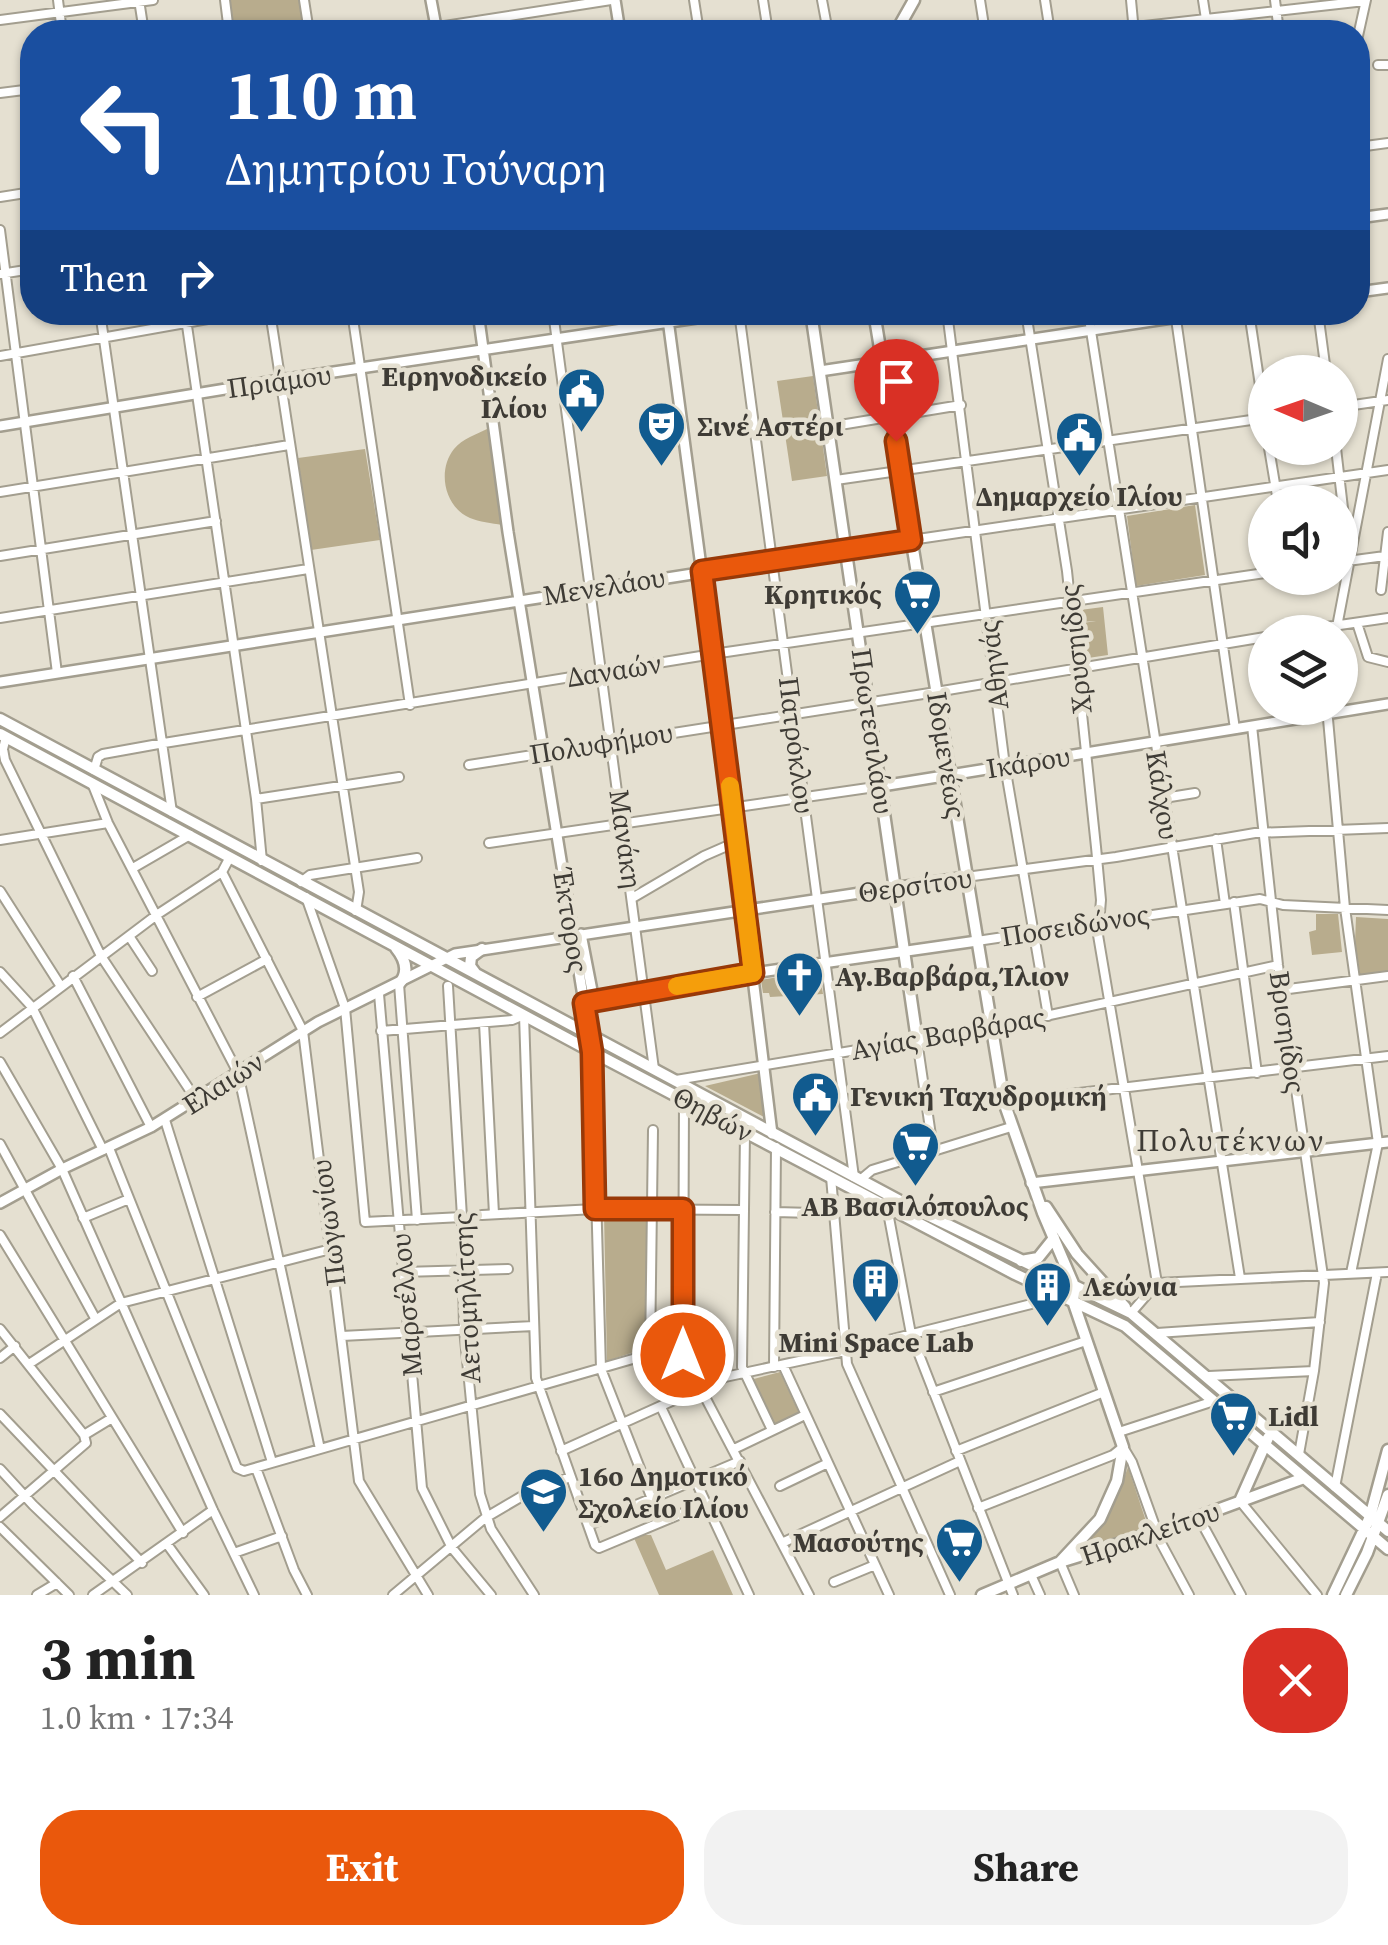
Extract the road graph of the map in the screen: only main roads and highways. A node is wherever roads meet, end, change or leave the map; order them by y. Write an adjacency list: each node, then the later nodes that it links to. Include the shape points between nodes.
1 (813, 325): 10 (main road, Πρωτεσιλάου)
2 (876, 325): 9 (main road, Ιδομενέως)
3 (0, 719): 7 (main road, Θηβών)
4 (3, 735): 5 (main road, Θηβών)
5 (392, 943): 8 (main road, via 405,966); 15 (main road, Θηβών)
6 (482, 948): 7 (main road, via 470,962)
7 (477, 975): 13 (main road, Θηβών)
8 (398, 984)
9 (991, 1028): 10 (main road, Αγίας Βαρβάρας); 11 (main road, Ιδομενέως, via 1004,1102)
10 (917, 1040)
11 (1034, 1188): 12 (main road, Ιδομενέως); 16 (main road, Ιδομενέως, via 1077,1254)
12 (1054, 1238): 13 (main road, via 1038,1258); 14 (main road, Ιδομενέως)
13 (1020, 1261): 14 (main road, Θηβών)
14 (1075, 1288): 15 (main road, Ιδομενέως); 16 (main road, Θηβών)
15 (1068, 1299): 18 (main road, Θηβών, via 1137,1333); 26 (main road, Ιδομενέως, via 1123,1447 1107,1508)
16 (1131, 1313): 17 (main road, Θηβών)
17 (1273, 1432): 18 (main road, Ηρακλείτου); 23 (main road, Θηβών)
18 (1264, 1444): 20 (main road, Θηβών); 22 (main road, Ηρακλείτου)
19 (1388, 1450): 23 (main road)
20 (1304, 1478): 22 (main road, Ηρακλείτου); 24 (main road, Θηβών)
21 (1388, 1495): 23 (main road)
22 (1240, 1501): 26 (main road, Ηρακλείτου)
23 (1379, 1524): 24 (main road)
24 (1369, 1535): 25 (main road, Θηβών); 29 (main road); 30 (main road)
25 (1388, 1550)
26 (1060, 1562): 27 (main road)
27 (1011, 1590): 28 (main road)
28 (982, 1595)
29 (1333, 1595)
30 (1346, 1595)

